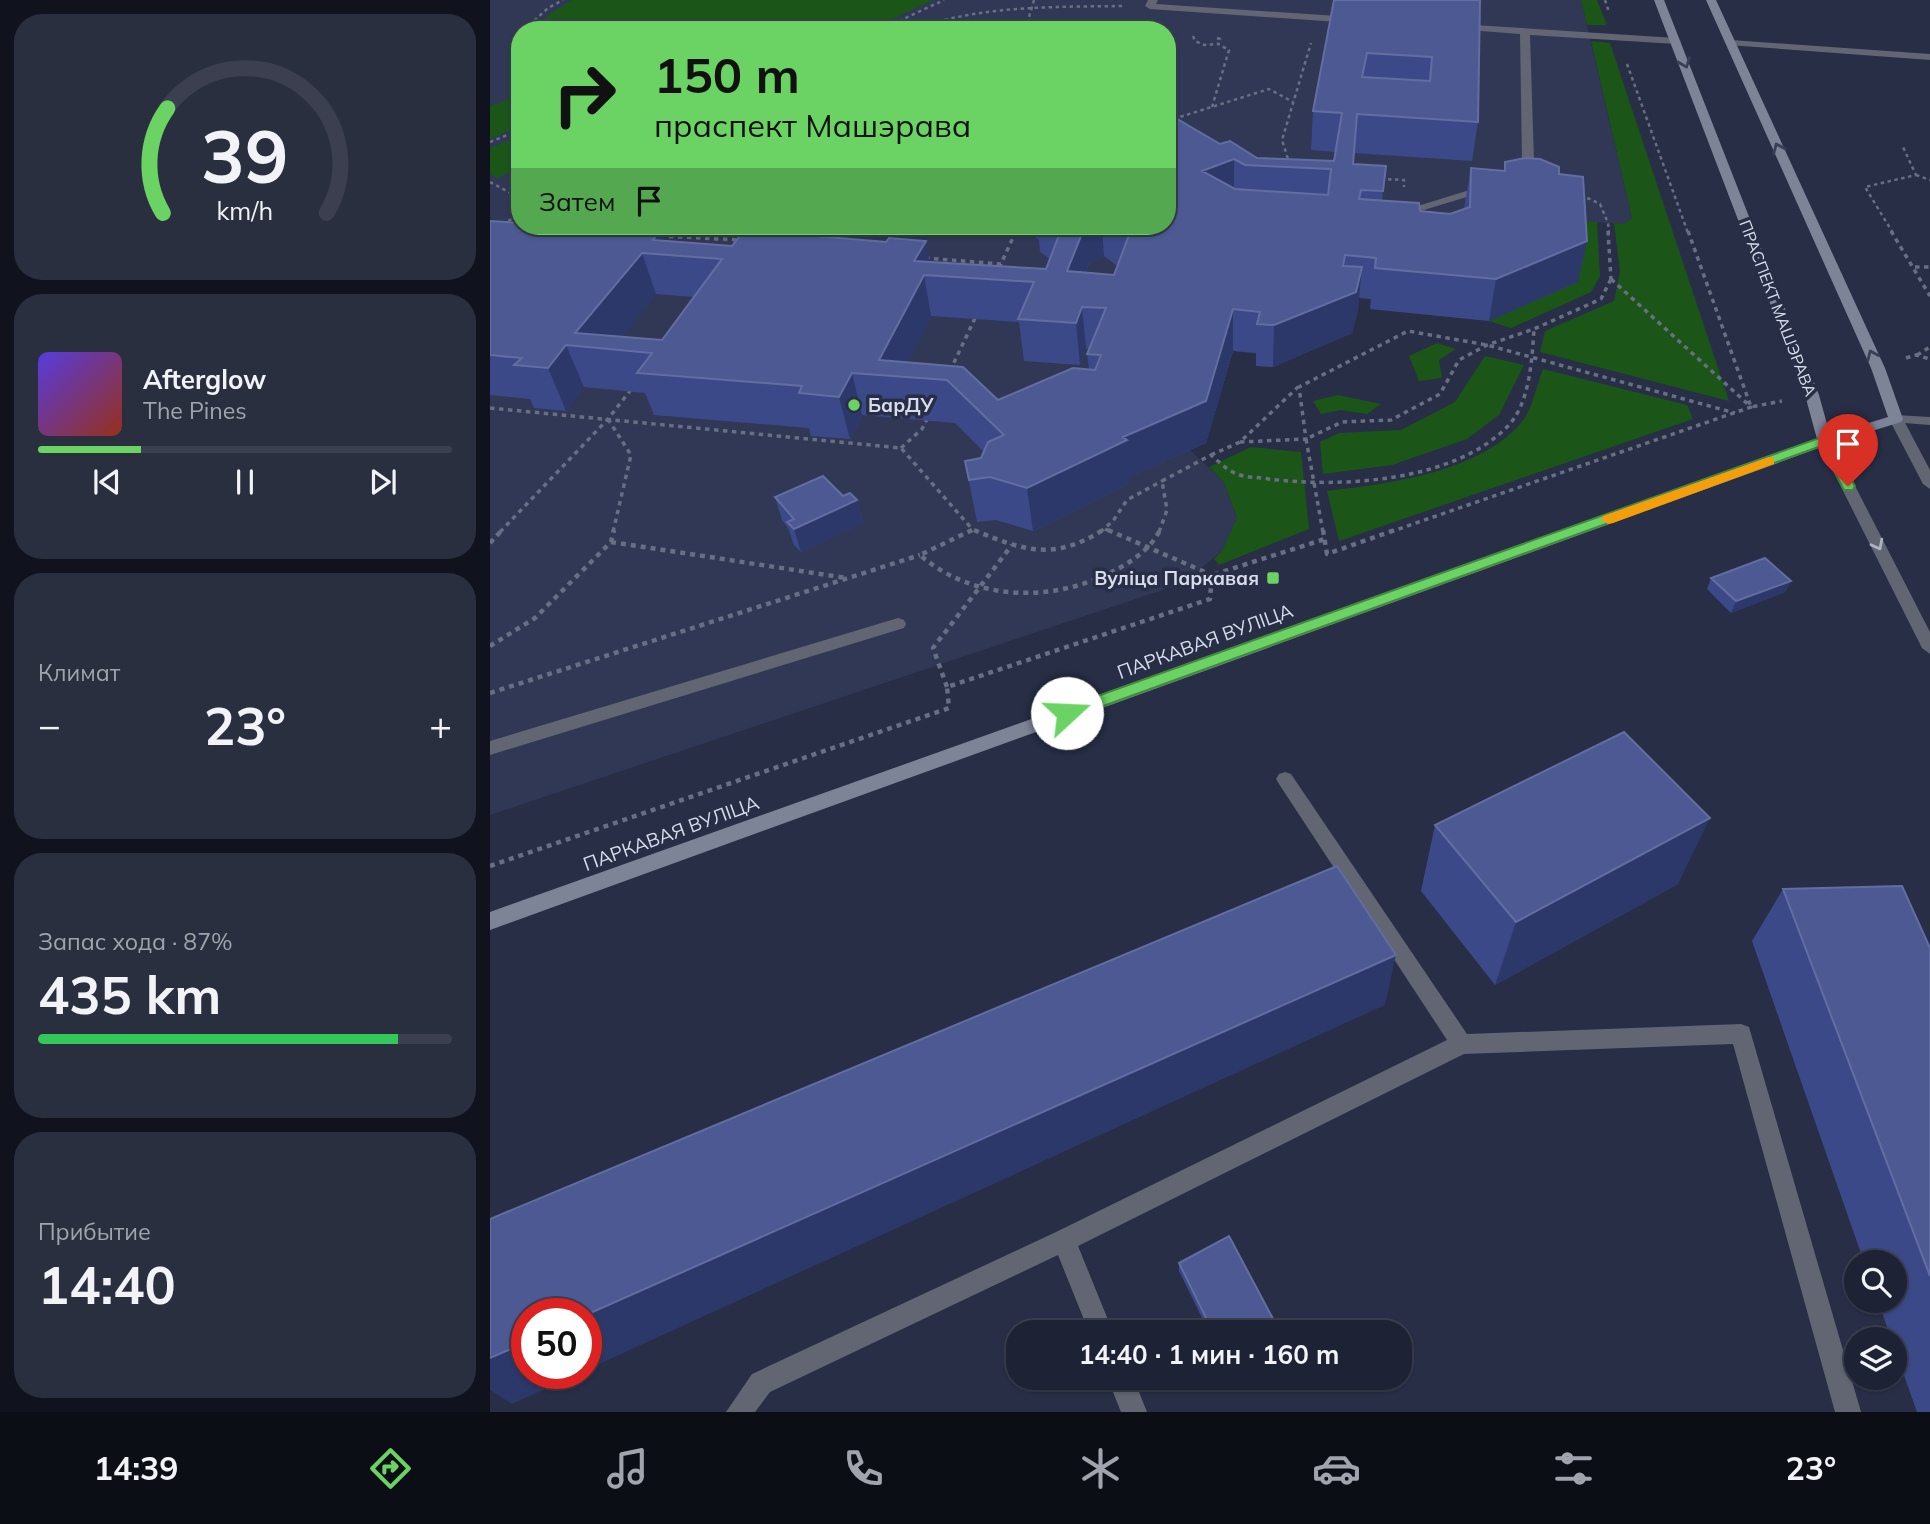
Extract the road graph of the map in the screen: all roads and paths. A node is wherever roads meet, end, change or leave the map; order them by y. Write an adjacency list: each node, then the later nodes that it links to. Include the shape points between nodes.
1 (563, 0): 11 (path)
2 (944, 0): 12 (path)
3 (1034, 0): 8 (path)
4 (1605, 0): 19 (path)
5 (1660, 0): 20 (main road, ПРАСПЕКТ МАШЭРАВА)
6 (1711, 0): 21 (main road)
7 (1152, 3): 8 (path); 9 (street)
8 (1032, 8): 13 (path); 14 (path)
9 (1318, 17): 10 (street); 24 (path)
10 (1360, 20)
11 (534, 21)
12 (898, 21)
13 (938, 21)
14 (1028, 21)
15 (1443, 26): 16 (street)
16 (1525, 32): 19 (street); 38 (street, via 1525,170 1493,186)
17 (1196, 33): 22 (path, via 1192,38 1196,43)
18 (1214, 36): 22 (path, via 1220,39)
19 (1618, 37): 20 (street); 66 (path)
20 (1676, 41): 64 (main road, ПРАСПЕКТ МАШЭРАВА, one-way to 64)
21 (1731, 43): 23 (street); 70 (main road, one-way to 21, via 1878,368)
22 (1218, 44): 25 (path, via 1229,50)
23 (1930, 57)
24 (1293, 102): 25 (path, via 1269,89); 30 (path, via 1282,140 1289,159)
25 (1212, 107): 26 (path)
26 (1176, 118)
27 (511, 134): 28 (path)
28 (490, 142)
29 (1903, 147): 31 (path)
30 (1300, 164)
31 (1916, 175): 33 (path); 50 (path, via 1865,187)
32 (1377, 178): 37 (path, via 1404,180)
33 (1930, 180)
34 (490, 182): 36 (path)
35 (1575, 192): 53 (path, via 1600,204 1608,223)
36 (511, 193)
37 (1403, 197)
38 (1414, 209)
39 (511, 219): 40 (path, via 500,224)
40 (510, 225)
41 (746, 235): 46 (path)
42 (831, 235): 45 (path)
43 (1014, 235): 49 (path)
44 (659, 236): 46 (path)
45 (822, 238)
46 (741, 242): 47 (path)
47 (752, 243)
48 (920, 257): 49 (path)
49 (1001, 264): 52 (path)
50 (1914, 267): 51 (path); 54 (path)
51 (1930, 267)
52 (995, 276)
53 (1611, 279): 56 (path, via 1601,299); 66 (path)
54 (1930, 296)
55 (978, 312): 61 (path)
56 (1534, 329): 57 (path); 60 (path)
57 (1487, 345): 60 (path); 63 (path, via 1408,331); 72 (path, via 1459,360 1440,394 1391,420 1342,422)
58 (1930, 347): 59 (path)
59 (1916, 355)
60 (1531, 358): 68 (path); 79 (path, via 1518,409 1509,425 1492,438 1447,462 1383,480)
61 (944, 382)
62 (633, 386): 69 (path)
63 (1299, 387): 72 (path); 74 (path)
64 (1812, 395): 66 (path); 73 (main road, ПРАСПЕКТ МАШЭРАВА)
65 (933, 406): 75 (path, via 922,429)
66 (1751, 407): 68 (path)
67 (490, 408): 69 (path)
68 (1736, 413): 82 (path, via 1327,554)
69 (608, 419): 75 (path); 83 (path, via 631,455); 84 (path)
70 (1896, 419): 71 (street); 73 (main road, ПАРКАВАЯ ВУЛІЦА); 78 (street)
71 (1930, 421)
72 (1306, 439): 74 (path); 79 (path)
73 (1825, 440): 93 (street, ПРАСПЕКТ МАШЭРАВА, one-way to 93); 99 (main road, ПАРКАВАЯ ВУЛІЦА)
74 (1240, 442): 76 (path)
75 (901, 448): 81 (path)
76 (1211, 456): 77 (path); 79 (path, via 1233,473)
77 (1162, 481): 80 (path, via 1127,500 1123,514); 86 (path, via 1166,517)
78 (1930, 484)
79 (1315, 485): 82 (path)
80 (1105, 529): 85 (path, via 1069,546 1038,552); 86 (path)
81 (973, 530): 85 (path); 87 (path)
82 (1325, 539): 88 (path)
83 (611, 542): 89 (path); 92 (path, via 535,618)
84 (490, 543)
85 (1012, 545): 90 (path)
86 (1144, 548): 88 (path); 90 (path, via 1107,575 1080,585 1017,593)
87 (920, 555): 89 (path); 90 (path, via 954,579)
88 (1212, 575): 94 (path, via 1210,599)
89 (848, 578): 95 (path)
90 (981, 588): 94 (path, via 933,648)
91 (898, 624): 96 (street)
92 (490, 646)
93 (1930, 648)
94 (947, 687): 98 (path, via 949,708)
95 (490, 693)
96 (490, 748)
97 (1284, 779): 100 (street)
98 (490, 866)
99 (490, 920)
100 (1462, 1044): 101 (street); 106 (street, via 1741,1034)
101 (1064, 1240): 102 (street); 104 (street, via 761,1382)
102 (1096, 1320)
103 (1125, 1390): 105 (street)
104 (739, 1412)
105 (1134, 1412)
106 (1848, 1412)

